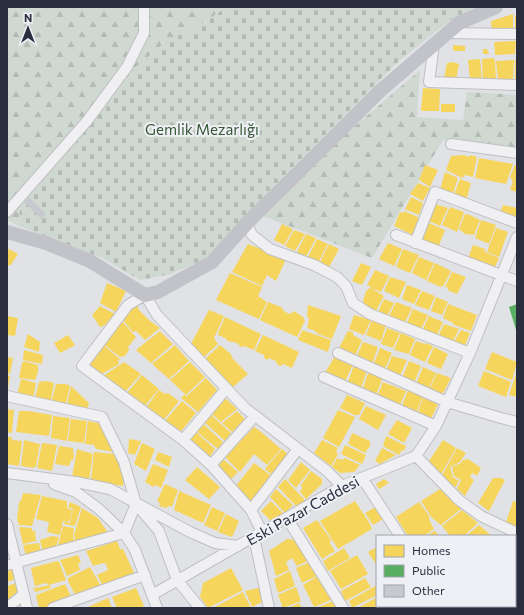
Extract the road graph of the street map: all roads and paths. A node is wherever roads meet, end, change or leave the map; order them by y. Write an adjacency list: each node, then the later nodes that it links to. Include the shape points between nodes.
1 (144, 7): 9 (street, via 144,33 127,66 86,121)
2 (496, 7): 3 (street, via 459,23)
3 (448, 33): 4 (street); 5 (street)
4 (517, 34)
5 (434, 44): 6 (street, via 429,82); 10 (street, via 381,90)
6 (517, 85)
7 (452, 144): 8 (street)
8 (517, 153)
9 (7, 212)
10 (248, 223): 18 (street, via 212,262 158,292); 20 (street, via 252,235 270,249 337,278 346,286 352,303 370,314)
11 (517, 223): 15 (street, via 435,192)
12 (7, 232): 18 (street, via 46,243 90,261)
13 (396, 235): 15 (street)
14 (517, 237): 16 (street)
15 (415, 243): 16 (street)
16 (502, 276): 17 (street); 20 (street)
17 (517, 281)
18 (145, 295): 22 (street, via 157,315); 28 (street, via 128,305 82,366)
19 (338, 353): 24 (street)
20 (470, 353): 24 (street)
21 (324, 377): 27 (street)
22 (226, 389): 25 (street); 28 (street)
23 (7, 396): 36 (street, via 102,418 124,462)
24 (447, 402): 26 (street); 27 (street)
25 (255, 416): 29 (street); 31 (street)
26 (517, 422)
27 (436, 426): 30 (street)
28 (183, 440): 31 (street)
29 (298, 449): 35 (street); 37 (street)
30 (416, 456): 34 (street, Eski Pazar Caddesi); 41 (street, via 459,500 481,516)
31 (211, 465): 37 (street)
32 (7, 473): 33 (street, Eski Pazar Caddesi)
33 (39, 478): 36 (street, Eski Pazar Caddesi, via 110,489); 40 (street, via 76,492 99,509)
34 (362, 478): 35 (street, Eski Pazar Caddesi); 43 (street)
35 (342, 486): 38 (street, Eski Pazar Caddesi)
36 (136, 504): 40 (street); 44 (street, Eski Pazar Caddesi, via 215,543); 47 (street, via 159,531)
37 (251, 510): 42 (street)
38 (287, 518): 42 (street, Eski Pazar Caddesi); 56 (street)
39 (7, 524): 45 (street)
40 (124, 533): 45 (street); 46 (street, via 135,550)
41 (517, 533)
42 (258, 534): 44 (street, Eski Pazar Caddesi); 55 (street)
43 (399, 535)
44 (238, 546): 47 (street)
45 (12, 564): 48 (street)
46 (145, 575): 49 (street); 52 (street)
47 (177, 580): 49 (street); 54 (street)
48 (24, 594): 50 (street); 51 (street)
49 (152, 595): 53 (street)
50 (7, 608)
51 (27, 608)
52 (53, 608)
53 (157, 608)
54 (200, 608)
55 (269, 608)
56 (343, 608)

